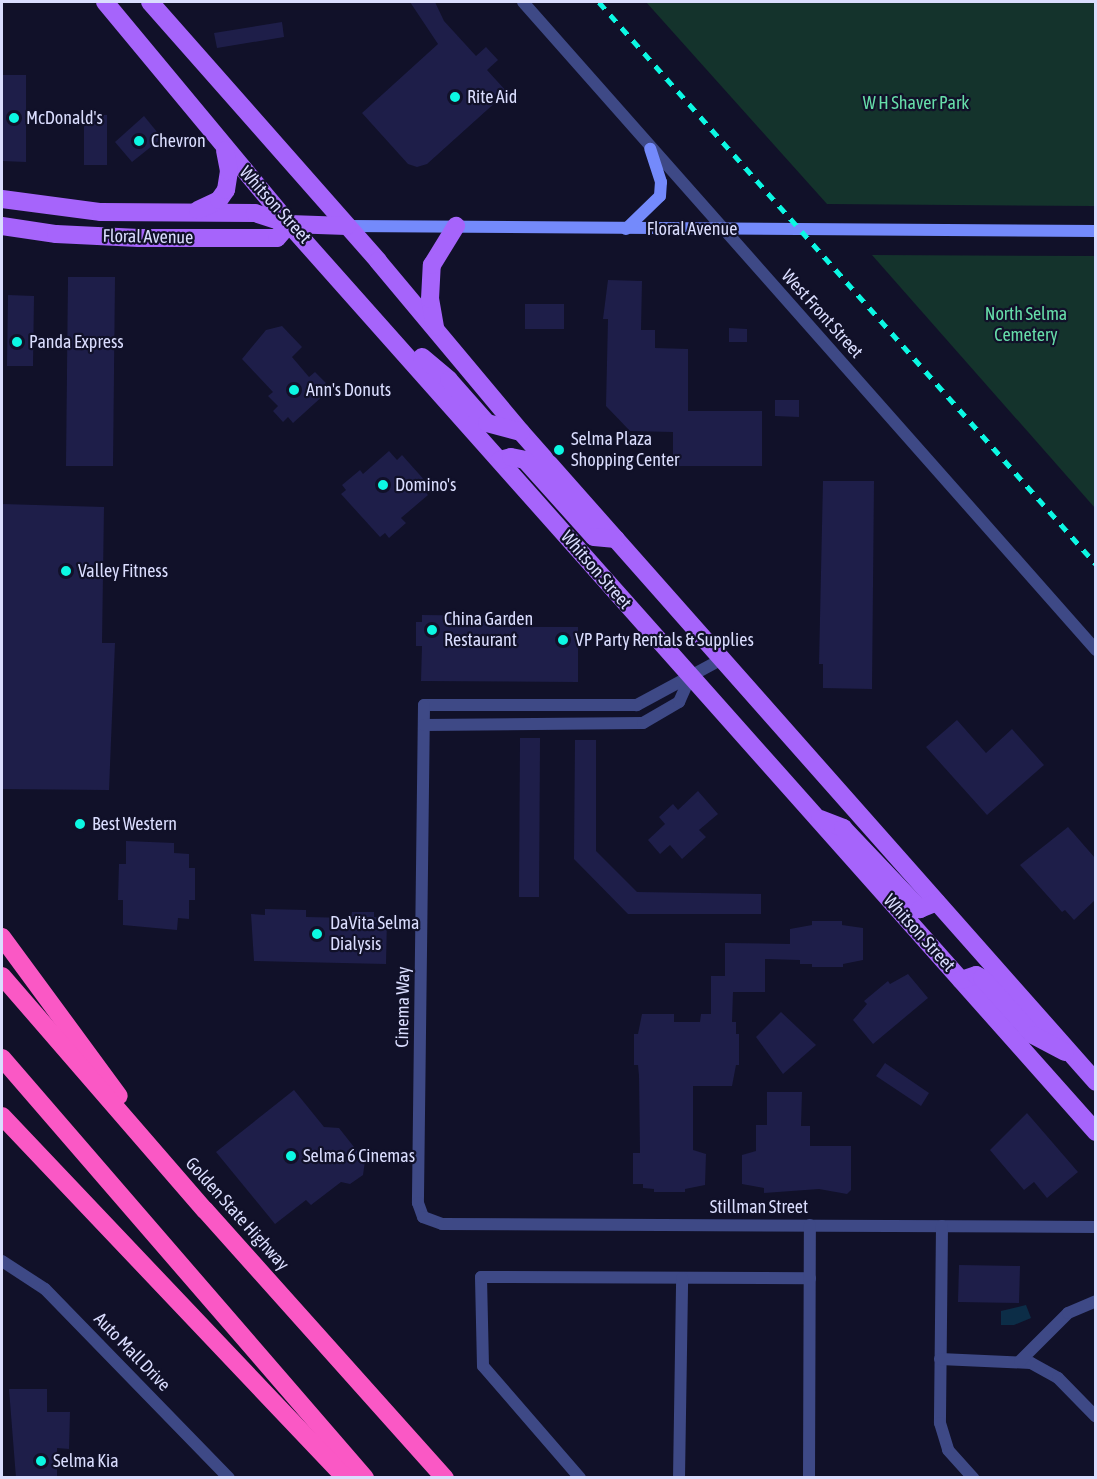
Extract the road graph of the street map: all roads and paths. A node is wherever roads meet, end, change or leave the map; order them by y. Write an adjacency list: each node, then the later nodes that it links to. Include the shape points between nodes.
1 (105, 2): 4 (main road, Whitson Street)
2 (150, 2): 10 (main road, Whitson Street)
3 (523, 2): 5 (street, West Front Street)
4 (224, 148): 7 (main road, via 229,171 226,190 212,205); 8 (main road, Whitson Street)
5 (650, 149): 12 (street, West Front Street); 13 (main road, via 661,182 660,196)
6 (2, 200): 7 (main road, Floral Avenue, via 101,212)
7 (191, 212): 8 (main road, Floral Avenue, via 255,213)
8 (289, 224): 9 (main road, Floral Avenue, via 278,238 139,238 56,234); 10 (main road, Floral Avenue); 16 (main road, Whitson Street)
9 (2, 226)
10 (347, 226): 11 (main road, Floral Avenue); 15 (main road, Whitson Street)
11 (456, 226): 13 (main road, Floral Avenue); 15 (main road, via 440,248 430,272)
12 (723, 228): 13 (main road, Floral Avenue); 14 (main road, Floral Avenue); 20 (street, West Front Street)
13 (626, 229)
14 (1095, 231)
15 (436, 328): 17 (main road, Whitson Street)
16 (405, 351): 17 (main road, via 416,352 449,380 487,423); 18 (main road, Whitson Street)
17 (521, 432): 19 (main road, Whitson Street)
18 (500, 460): 19 (main road, via 525,460 594,537); 22 (main road, Whitson Street)
19 (616, 539): 21 (main road, Whitson Street)
20 (1095, 650)
21 (722, 659): 22 (street, Cinema Way); 25 (main road, Whitson Street)
22 (690, 677): 23 (street, via 679,702 643,723); 23 (street, Cinema Way, via 637,705 424,705); 24 (main road, Whitson Street)
23 (424, 725): 35 (street, Cinema Way, via 418,1203)
24 (816, 817): 25 (main road, via 843,828 920,909); 28 (main road, Whitson Street)
25 (937, 902): 29 (main road, Whitson Street)
26 (2, 937): 34 (highway)
27 (2, 976): 34 (highway, Golden State Highway)
28 (961, 980): 29 (main road, via 976,975 982,978 1033,1035); 33 (main road, Whitson Street)
29 (1072, 1055): 31 (main road, Whitson Street)
30 (2, 1058): 48 (highway)
31 (1095, 1082)
32 (2, 1116): 47 (highway)
33 (1095, 1132)
34 (205, 1210): 49 (highway, Golden State Highway)
35 (423, 1217): 36 (street, Stillman Street, via 442,1224)
36 (810, 1225): 37 (street, Stillman Street); 41 (street)
37 (942, 1226): 38 (street, Stillman Street); 43 (street)
38 (1095, 1227)
39 (2, 1261): 46 (street, Auto Mall Drive, via 45,1289)
40 (682, 1278): 41 (street); 50 (street, via 481,1277 483,1366); 51 (street)
41 (810, 1278): 52 (street)
42 (1095, 1300): 44 (street, via 1068,1312)
43 (940, 1359): 44 (street); 53 (street, via 942,1433 948,1450)
44 (1020, 1361): 45 (street, via 1049,1371)
45 (1095, 1417)
46 (229, 1478)
47 (346, 1478)
48 (365, 1478)
49 (445, 1478)
50 (580, 1478)
51 (680, 1478)
52 (809, 1478)
53 (973, 1478)

